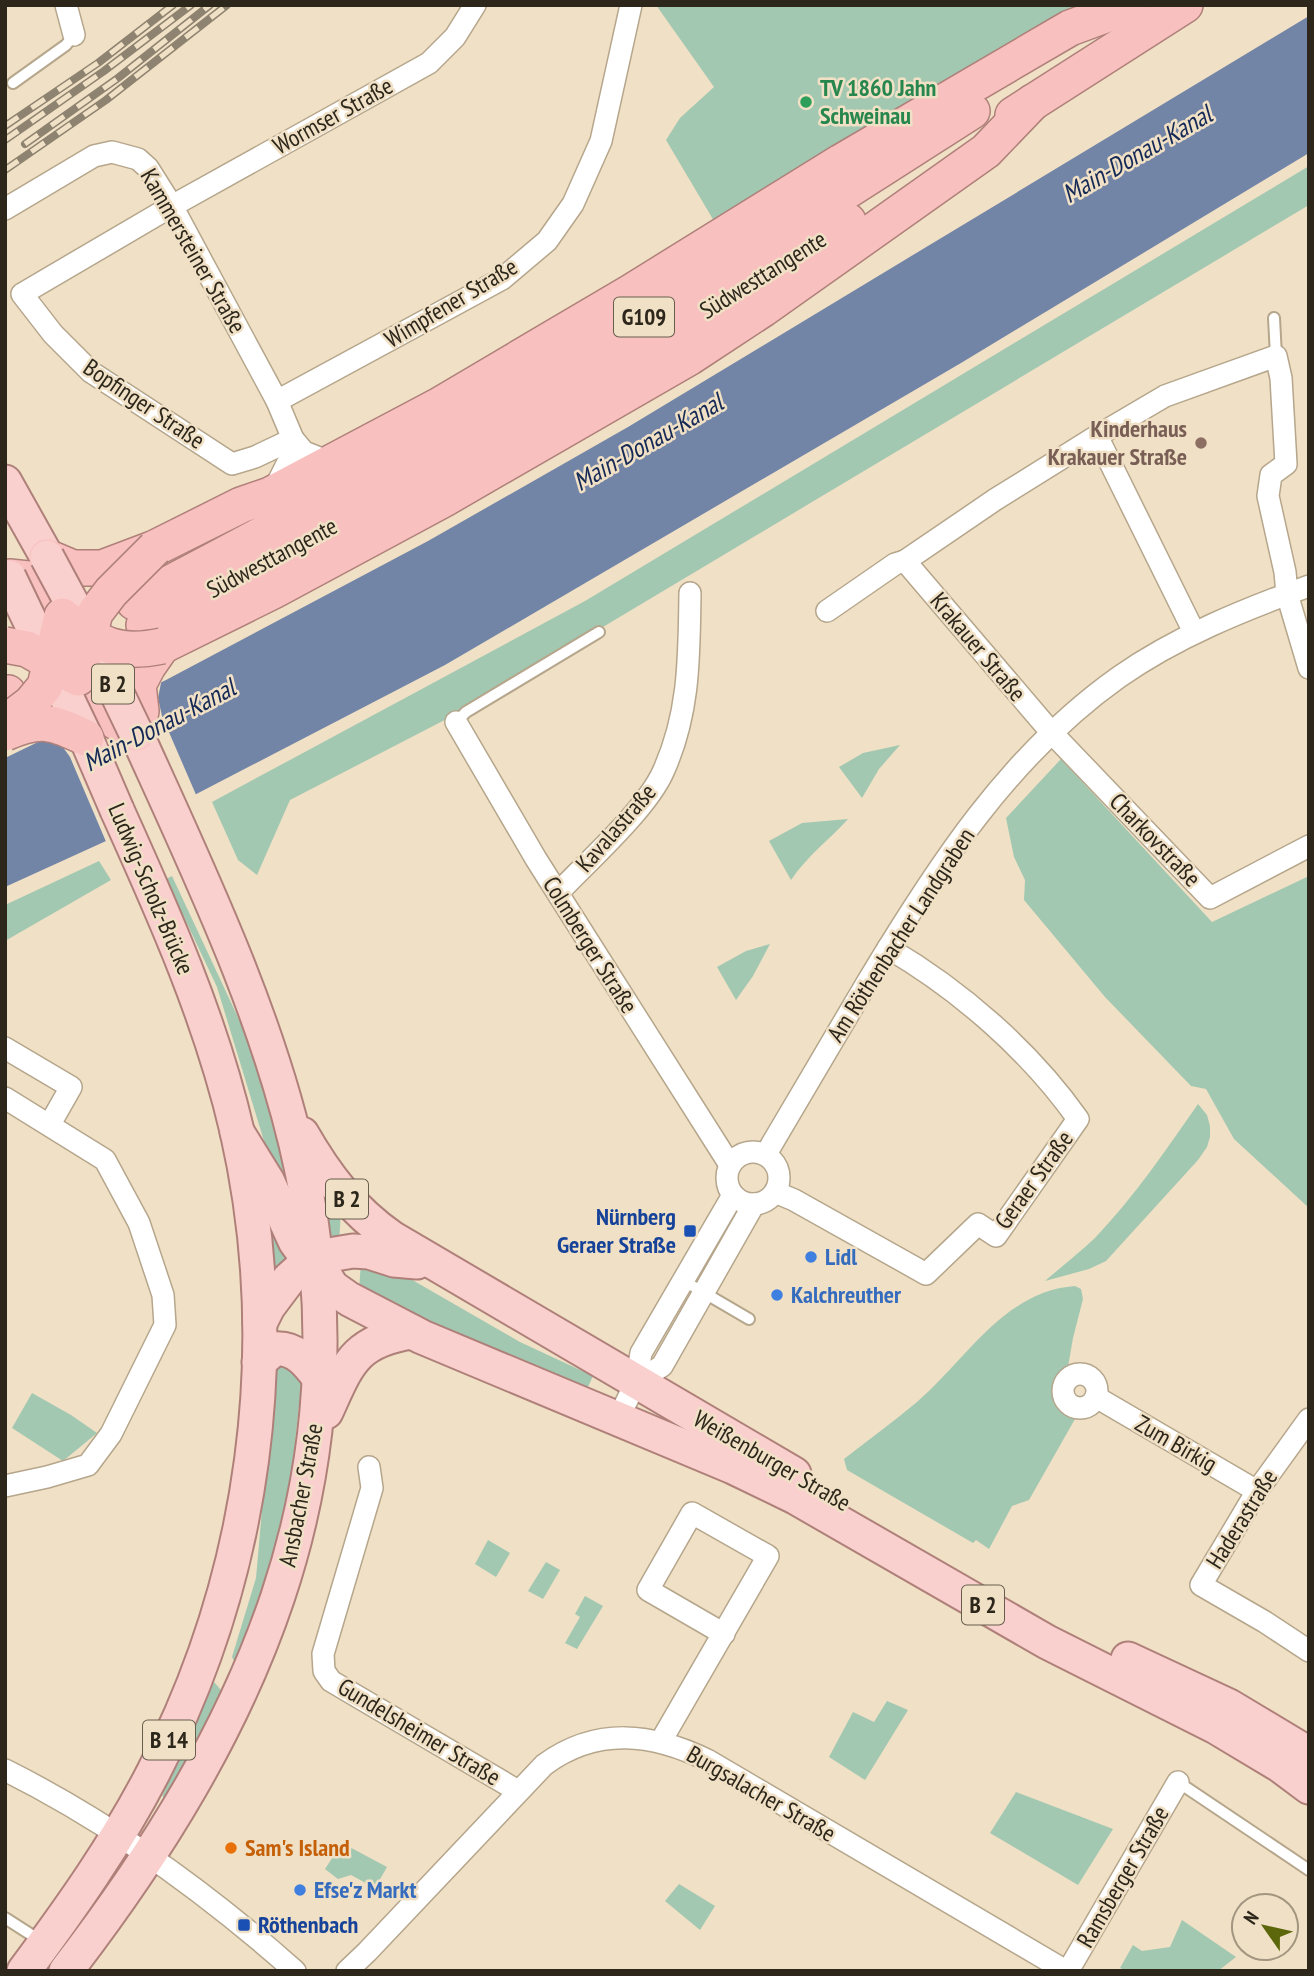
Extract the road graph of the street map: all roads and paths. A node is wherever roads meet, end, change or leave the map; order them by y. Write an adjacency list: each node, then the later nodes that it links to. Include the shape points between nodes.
1 (66, 5): 7 (street)
2 (475, 5): 9 (street, Wormser Straße, via 455,37 429,63)
3 (631, 5): 13 (street, Wimpfener Straße, via 601,141 573,204 547,240 502,279)
4 (1132, 5): 16 (highway, via 1070,28 461,393)
5 (1137, 5): 27 (highway, Südwesttangente / G109, via 746,256)
6 (1185, 5): 27 (highway, via 1033,103 986,151 690,357 273,591)
7 (74, 35): 8 (lane)
8 (13, 83)
9 (172, 206): 10 (street, Kammersteiner Straße, via 148,168 138,159 112,152 94,156); 13 (street, Kammersteiner Straße); 15 (street, Bopfinger Straße, via 22,294 91,372 233,464)
10 (5, 209)
11 (1274, 318): 12 (lane)
12 (1276, 356): 14 (street, via 1165,396); 25 (street, via 1286,464 1271,475 1268,496)
13 (277, 401): 15 (street, Kammersteiner Straße)
14 (1097, 436): 21 (street); 30 (street)
15 (293, 439): 16 (street, via 304,452); 18 (street, via 292,454)
16 (332, 463): 18 (highway)
17 (5, 482): 20 (main road, B 2)
18 (270, 495): 19 (highway)
19 (155, 548): 20 (highway, bridge, via 94,569 73,568); 27 (highway, bridge)
20 (47, 557): 28 (main road, Ludwig-Scholz-Brücke / B 2, bridge)
21 (905, 561): 26 (street); 37 (street, Krakauer Straße)
22 (7, 574): 28 (highway, via 28,579 41,599); 33 (main road, bridge)
23 (1309, 586): 25 (street, Am Röthenbacher Landgraben)
24 (690, 593): 40 (street, Kavalastraße, via 688,681 663,774 640,806)
25 (1287, 594): 30 (street, Am Röthenbacher Landgraben); 32 (street)
26 (827, 611)
27 (141, 612): 28 (highway, bridge); 28 (highway, bridge, via 141,650 111,647); 38 (highway, via 148,666 138,685 141,711)
28 (72, 613): 33 (highway, bridge); 38 (main road, Ludwig-Scholz-Brücke / B 2, bridge)
29 (599, 632): 35 (lane)
30 (1194, 632): 37 (street, Am Röthenbacher Landgraben, via 1119,677)
31 (5, 645): 33 (highway, bridge, via 27,649)
32 (1309, 668)
33 (65, 671): 34 (highway, bridge, via 31,703); 36 (highway); 38 (highway, via 93,690 109,718)
34 (7, 703): 36 (highway, bridge, via 27,724)
35 (456, 722): 40 (street, Colmberger Straße)
36 (81, 726): 46 (main road, Ludwig-Scholz-Brücke / B 2, bridge, via 198,1003)
37 (1051, 732): 39 (street, Charkovstraße, via 1210,898); 41 (street, Am Röthenbacher Landgraben, via 948,854)
38 (136, 733): 44 (main road, Ludwig-Scholz-Brücke / B 2, via 249,997)
39 (1309, 846)
40 (558, 893): 48 (street, Colmberger Straße)
41 (888, 948): 47 (street, Am Röthenbacher Landgraben); 49 (street, Geraer Straße, via 985,1019 1045,1074 1078,1119 996,1236 978,1224 926,1274)
42 (5, 1048): 45 (street, via 71,1087)
43 (5, 1098): 45 (street)
44 (286, 1105): 52 (main road, Ansbacher Straße / B 14); 53 (main road, Weißenburger Straße / B 2, via 325,1172 357,1210)
45 (50, 1124): 67 (street, via 105,1160 139,1223 163,1295 165,1325 111,1434 88,1465)
46 (237, 1132): 52 (main road, B 2, via 268,1182 295,1241); 57 (main road, Ansbacher Straße / B 14, via 253,1233)
47 (766, 1154): 48 (street, via 746,1152); 49 (street, via 779,1171)
48 (730, 1165): 50 (street, via 727,1180)
49 (775, 1192): 51 (street)
50 (733, 1195): 51 (street); 54 (street)
51 (754, 1205): 55 (street)
52 (317, 1263): 53 (main road, via 329,1255 353,1251); 57 (main road, via 289,1279); 58 (main road, Weißenburger Straße / B 2, via 340,1293); 60 (main road, Ansbacher Straße / B 14)
53 (437, 1265): 61 (main road, Weißenburger Straße / B 2)
54 (684, 1281): 55 (lane); 61 (street, via 641,1353)
55 (705, 1293): 56 (lane); 61 (street, via 662,1366)
56 (749, 1319)
57 (260, 1323): 59 (main road, Ansbacher Straße / B 14)
58 (412, 1332): 63 (main road, Weißenburger Straße / B 2); 65 (main road, via 383,1338 359,1352 343,1373)
59 (259, 1362): 60 (main road, via 274,1349 286,1349 307,1362); 70 (main road, Ansbacher Straße / B 14, via 243,1520)
60 (320, 1379): 65 (main road, Ansbacher Straße / B 14)
61 (636, 1382): 63 (street); 74 (main road, Weißenburger Straße / B 2, via 1010,1600 1212,1697)
62 (1096, 1397): 68 (street, Zum Birkig)
63 (618, 1419): 77 (main road, Weißenburger Straße / B 2, via 795,1497 1047,1642 1216,1727)
64 (1309, 1419): 68 (street, Haderastraße)
65 (316, 1433): 72 (main road, Ansbacher Straße / B 14, via 299,1529)
66 (369, 1467): 78 (street, Gundelsheimer Straße, via 372,1488 323,1654 324,1671 331,1681)
67 (5, 1486)
68 (1257, 1491): 71 (street, Haderastraße, via 1201,1586)
69 (724, 1633): 69 (street, via 768,1556 692,1513 648,1590); 73 (street)
70 (210, 1641): 72 (main road, via 229,1676); 79 (main road, Ansbacher Straße / B 14, via 174,1729)
71 (1309, 1651)
72 (247, 1677): 80 (main road, Ansbacher Straße / B 14)
73 (662, 1741): 78 (street, Burgsalacher Straße, via 620,1738 582,1744 556,1756); 87 (street, Burgsalacher Straße, via 709,1761)
74 (1309, 1754)
75 (5, 1770): 79 (street)
76 (1178, 1782): 81 (lane); 87 (street, Ramsberger Straße)
77 (1309, 1787)
78 (518, 1791): 86 (street, Burgsalacher Straße)
79 (119, 1834): 80 (street); 83 (main road, Ansbacher Straße / B 14)
80 (149, 1855): 83 (main road, Ansbacher Straße / B 14); 85 (street, via 235,1918)
81 (1309, 1870)
82 (5, 1918): 83 (lane)
83 (60, 1957): 84 (main road, Ansbacher Straße / B 14)
84 (24, 1971)
85 (295, 1971)
86 (347, 1971)
87 (1067, 1971)

